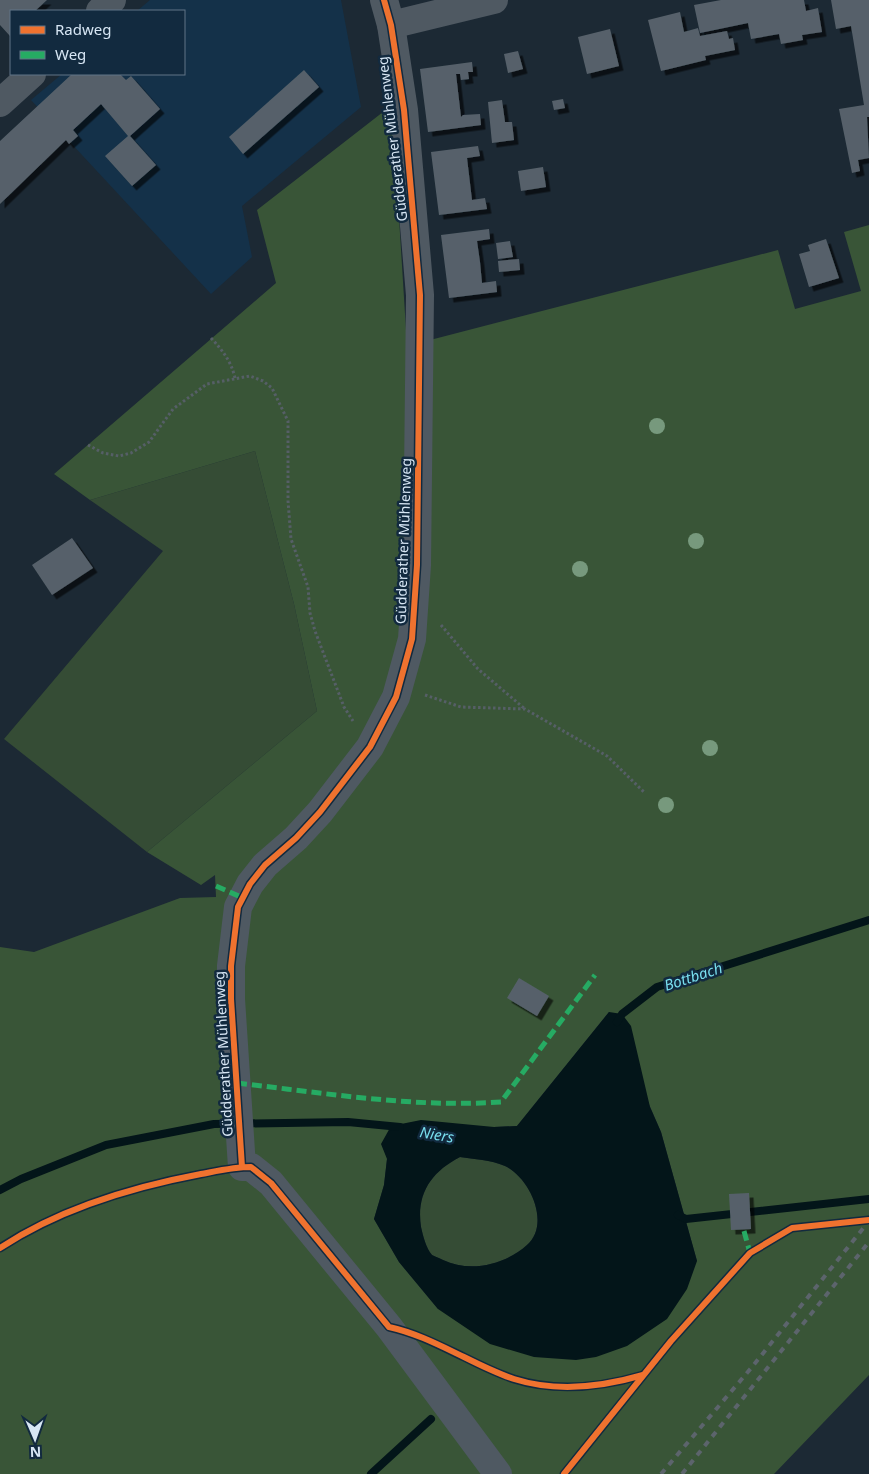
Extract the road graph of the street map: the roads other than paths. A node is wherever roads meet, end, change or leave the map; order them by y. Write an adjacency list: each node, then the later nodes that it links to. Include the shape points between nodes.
1 (112, 0): 3 (street)
2 (494, 0): 4 (street)
3 (101, 10)
4 (388, 13): 7 (street, Güdderather Mühlenweg, via 404,110 420,295 412,639 396,697 370,747 320,812 265,865 238,907 231,966 231,999 242,1167 251,1167 270,1183 389,1327)
5 (31, 75): 6 (street)
6 (3, 96)
7 (498, 1474)

